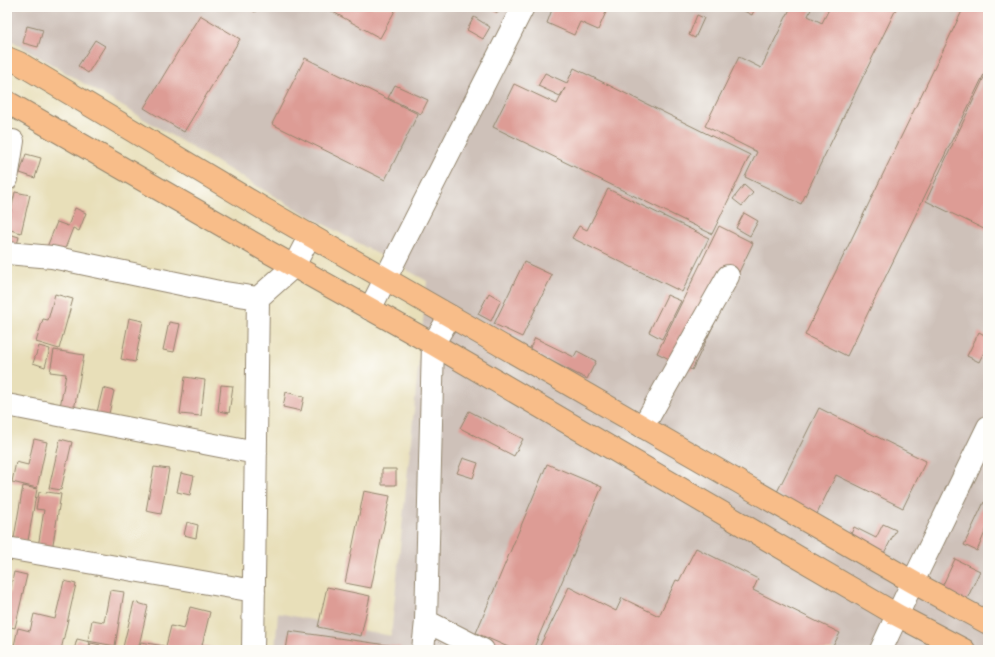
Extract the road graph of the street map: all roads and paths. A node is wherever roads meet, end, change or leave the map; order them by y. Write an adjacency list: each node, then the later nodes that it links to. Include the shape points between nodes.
1 (523, 7): 10 (street)
2 (7, 58): 6 (main road)
3 (7, 102): 8 (main road)
4 (13, 141): 5 (street)
5 (7, 179)
6 (310, 235): 8 (street); 10 (main road)
7 (7, 253): 11 (street, via 52,257)
8 (294, 266): 11 (street); 12 (main road)
9 (728, 276): 16 (street)
10 (386, 279): 12 (street); 13 (main road)
11 (258, 298): 18 (street)
12 (370, 309): 14 (main road)
13 (450, 316): 14 (street); 16 (main road)
14 (433, 344): 22 (main road); 23 (street)
15 (7, 405): 18 (street)
16 (643, 427): 20 (main road)
17 (988, 427): 20 (street)
18 (256, 453): 21 (street)
19 (7, 548): 21 (street)
20 (913, 582): 22 (street); 24 (main road)
21 (254, 591): 25 (street)
22 (898, 616): 28 (street); 29 (main road)
23 (426, 621): 26 (street); 27 (street)
24 (988, 623)
25 (253, 650)
26 (423, 650)
27 (483, 650)
28 (881, 650)
29 (964, 650)

